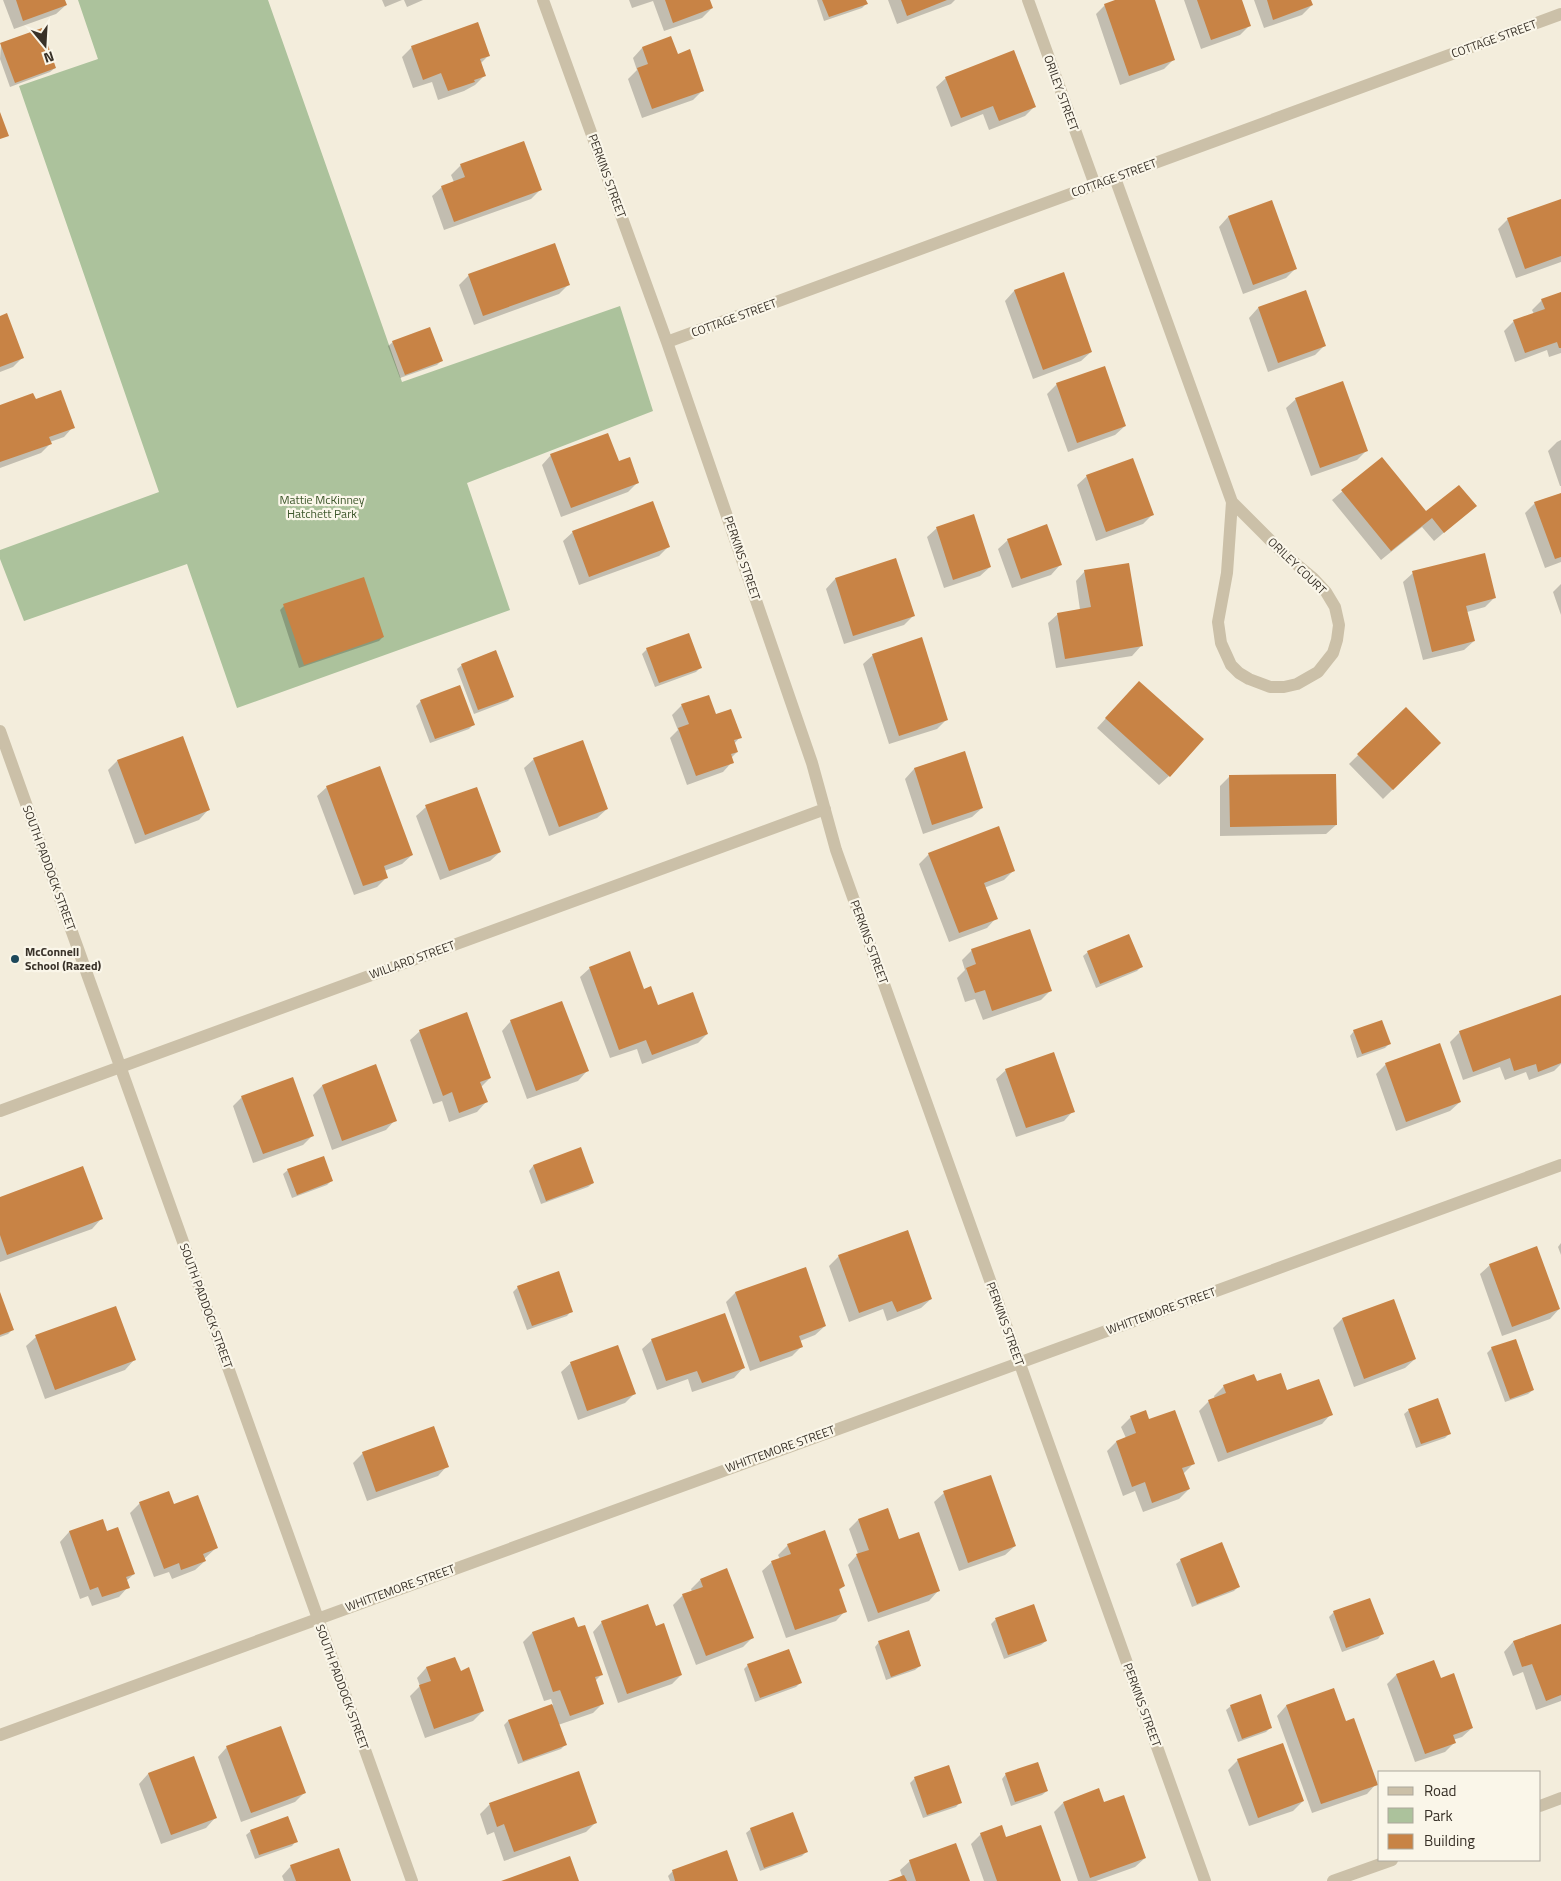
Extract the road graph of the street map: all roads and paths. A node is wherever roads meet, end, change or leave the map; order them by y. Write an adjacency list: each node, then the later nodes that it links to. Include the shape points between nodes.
1 (543, 0): 6 (street, PERKINS STREET)
2 (1028, 0): 5 (street, ORILEY STREET)
3 (1561, 14): 4 (street, COTTAGE STREET)
4 (1115, 178): 5 (street, COTTAGE STREET); 7 (street, ORILEY COURT)
5 (1095, 185): 6 (street, COTTAGE STREET)
6 (667, 342): 9 (street, PERKINS STREET)
7 (1232, 502): 7 (street, ORILEY COURT, via 1225,589 1218,622 1221,643 1231,665 1249,679 1270,687 1297,684 1318,672 1332,653 1339,625 1335,607 1313,578 1282,553)
8 (0, 731): 10 (street, SOUTH PADDOCK STREET)
9 (825, 809): 10 (street, WILLARD STREET); 13 (street, PERKINS STREET, via 836,850)
10 (120, 1067): 11 (street, WILLARD STREET); 14 (street, SOUTH PADDOCK STREET)
11 (0, 1111)
12 (1561, 1165): 13 (street, WHITTEMORE STREET)
13 (1019, 1362): 14 (street, WHITTEMORE STREET); 20 (street, PERKINS STREET)
14 (318, 1618): 15 (street, WHITTEMORE STREET); 19 (street, SOUTH PADDOCK STREET)
15 (0, 1735)
16 (1561, 1798): 17 (street)
17 (1541, 1806)
18 (1389, 1861): 21 (street)
19 (412, 1881)
20 (1205, 1881)
21 (1333, 1881)

